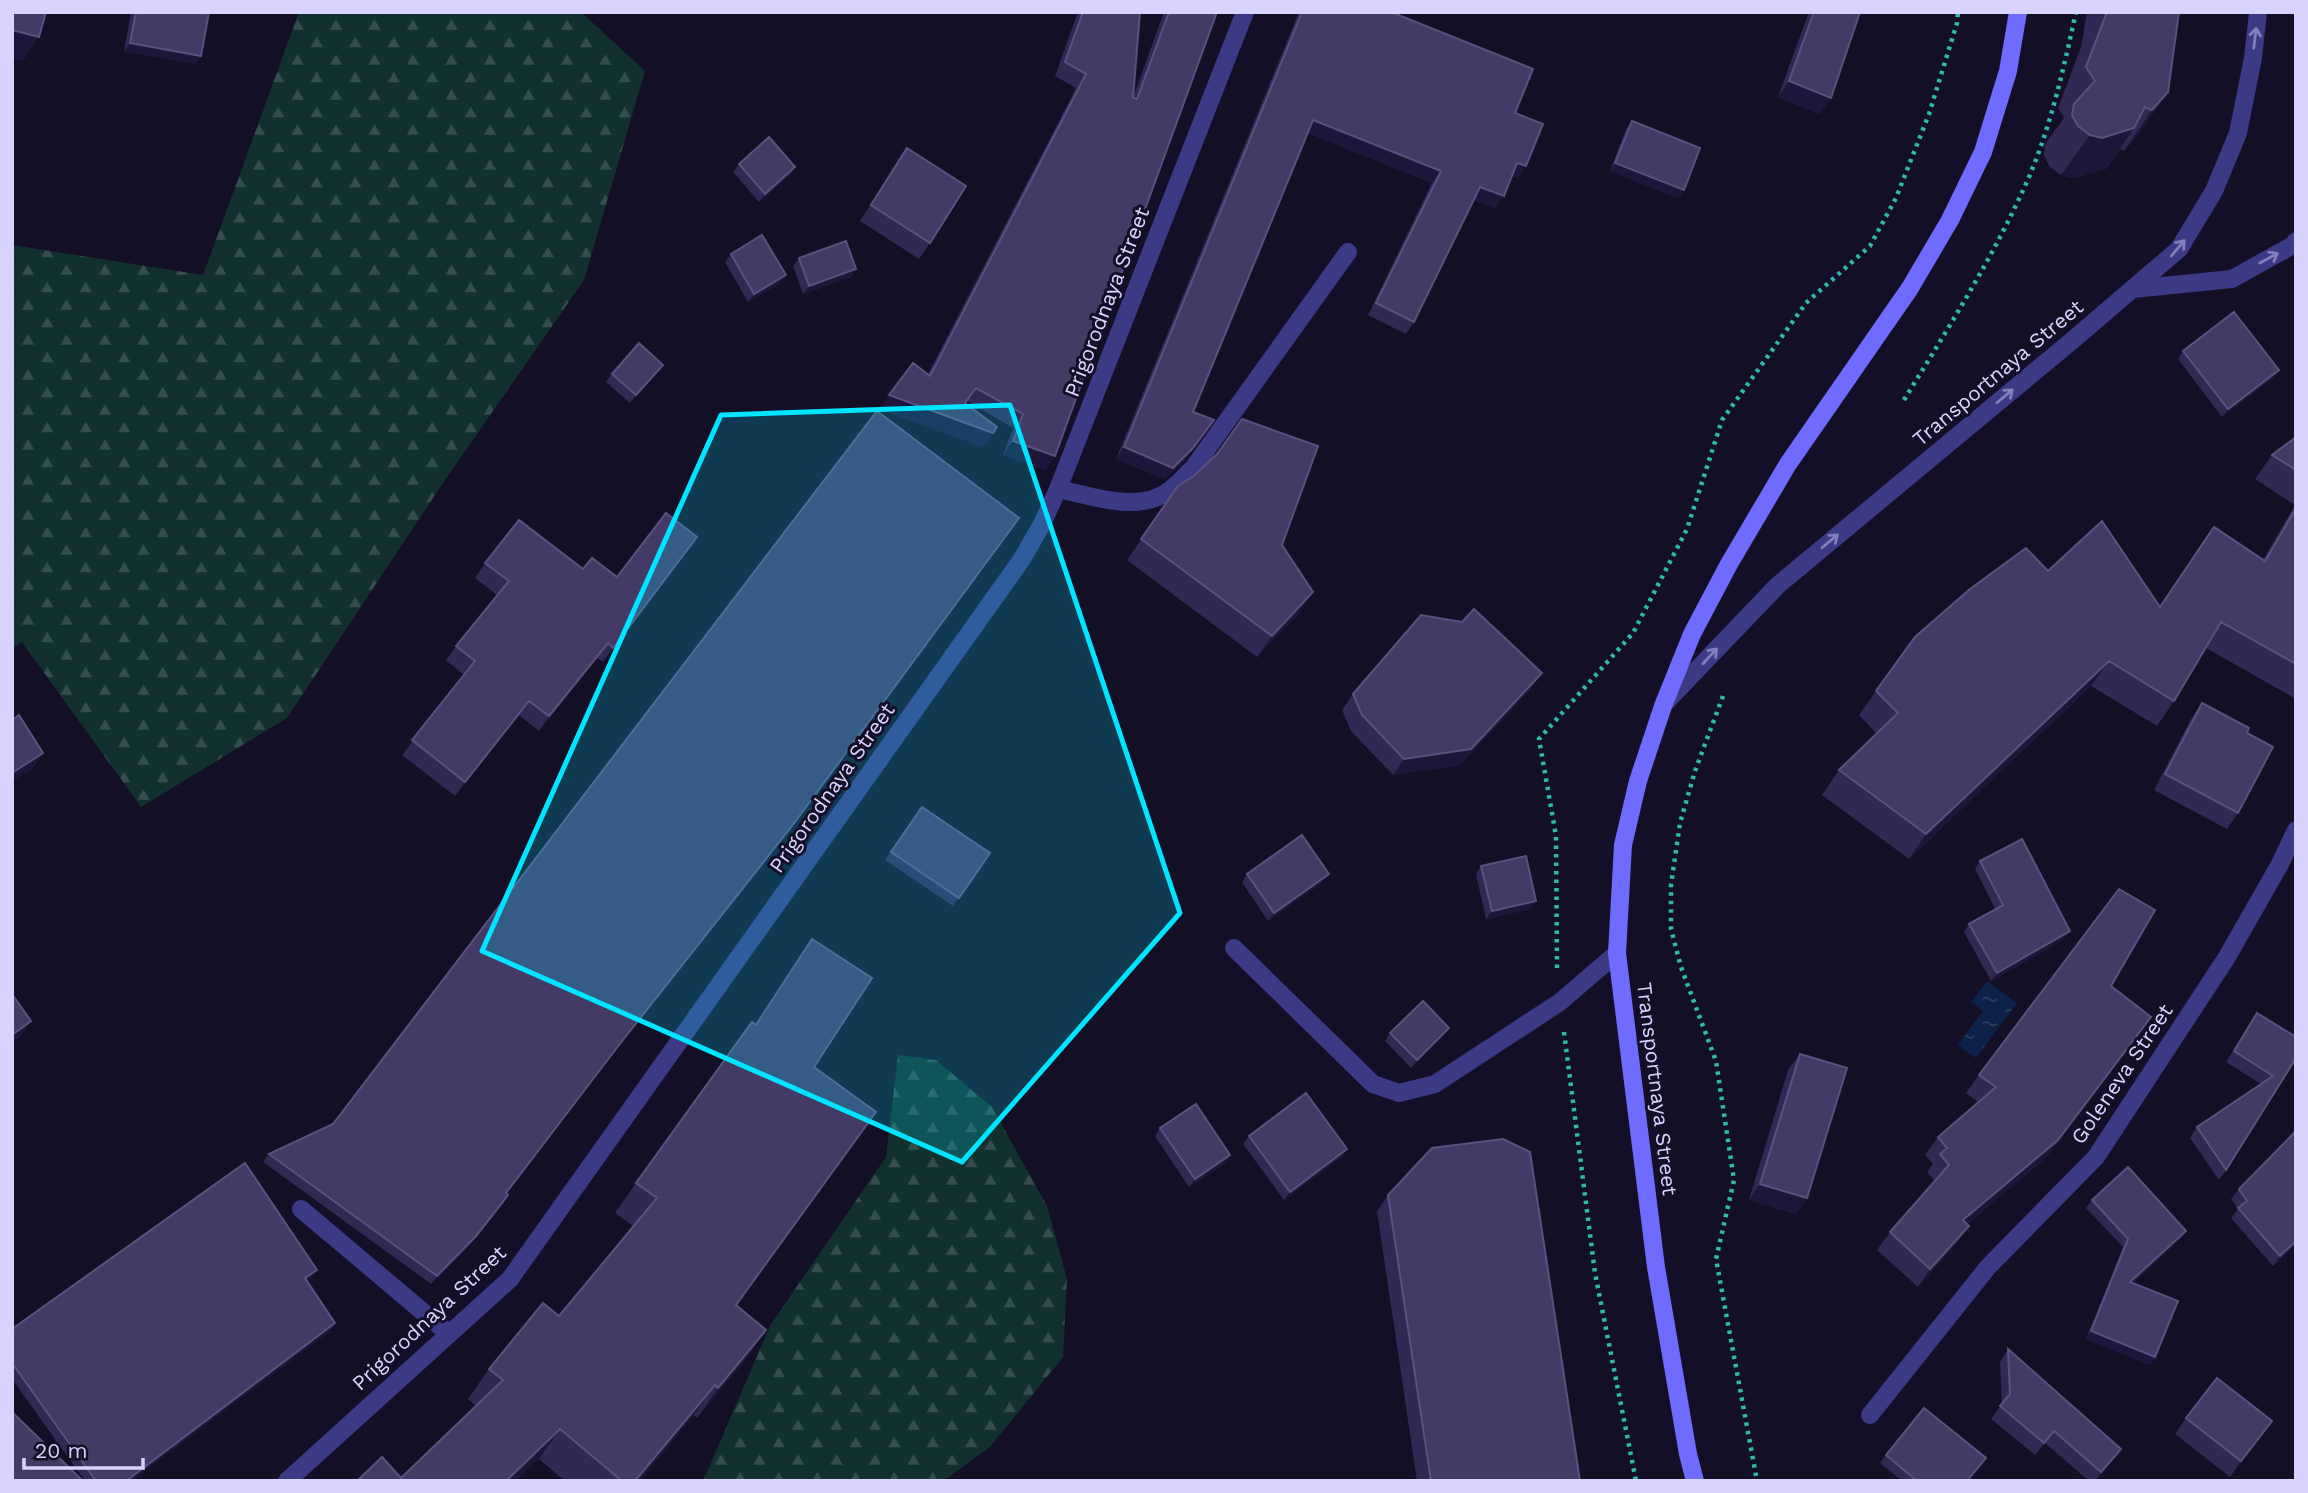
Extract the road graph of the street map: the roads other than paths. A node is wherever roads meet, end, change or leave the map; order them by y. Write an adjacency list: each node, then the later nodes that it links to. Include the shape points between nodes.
1 (1245, 12): 7 (street, Prigorodnaya Street)
2 (2018, 12): 8 (main road, Transportnaya Street, via 2008,71 1983,152 1950,220 1910,288 1782,475 1729,564 1692,634)
3 (2258, 12): 6 (street, Transportnaya Street, one-way to 3, via 2179,249 2214,191 2238,132)
4 (2296, 241): 6 (street, one-way to 4, via 2232,279)
5 (1348, 252): 7 (street, via 1194,467 1168,492 1130,503)
6 (2133, 289): 8 (street, Transportnaya Street, one-way to 6, via 1778,585)
7 (1058, 489): 13 (street, Prigorodnaya Street, via 1022,559 529,1254 510,1279)
8 (1663, 706): 11 (main road, Transportnaya Street, via 1623,845)
9 (2296, 830): 14 (street, Goleneva Street, via 2227,957 2096,1157 1988,1267)
10 (1234, 948): 11 (street, via 1373,1084 1399,1093 1435,1084 1560,1002)
11 (1616, 953): 16 (main road, Transportnaya Street, via 1656,1267)
12 (301, 1209): 13 (street)
13 (449, 1334): 15 (street, Prigorodnaya Street)
14 (1870, 1415)
15 (287, 1481)
16 (1695, 1481)

